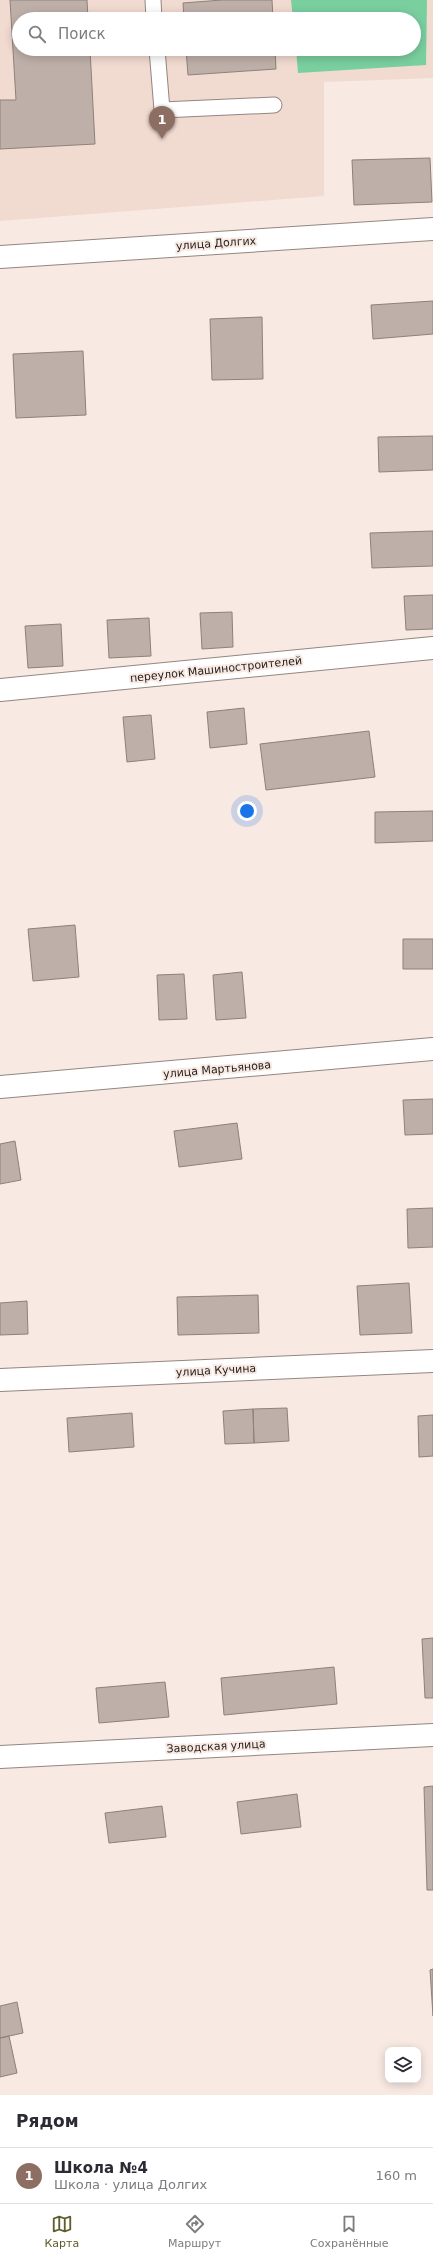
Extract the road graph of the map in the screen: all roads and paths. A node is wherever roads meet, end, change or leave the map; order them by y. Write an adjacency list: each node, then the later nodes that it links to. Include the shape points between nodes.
1 (153, 0): 2 (lane)
2 (154, 12)
3 (158, 56): 4 (lane, via 162,110)
4 (274, 105)
5 (433, 229): 6 (street, улица Долгих)
6 (0, 257)
7 (433, 648): 8 (street, переулок Машиностроителей)
8 (0, 690)
9 (433, 1049): 10 (street, улица Мартьянова)
10 (0, 1087)
11 (433, 1361): 12 (street, улица Кучина)
12 (0, 1380)
13 (433, 1735): 14 (street, Заводская улица)
14 (0, 1757)

